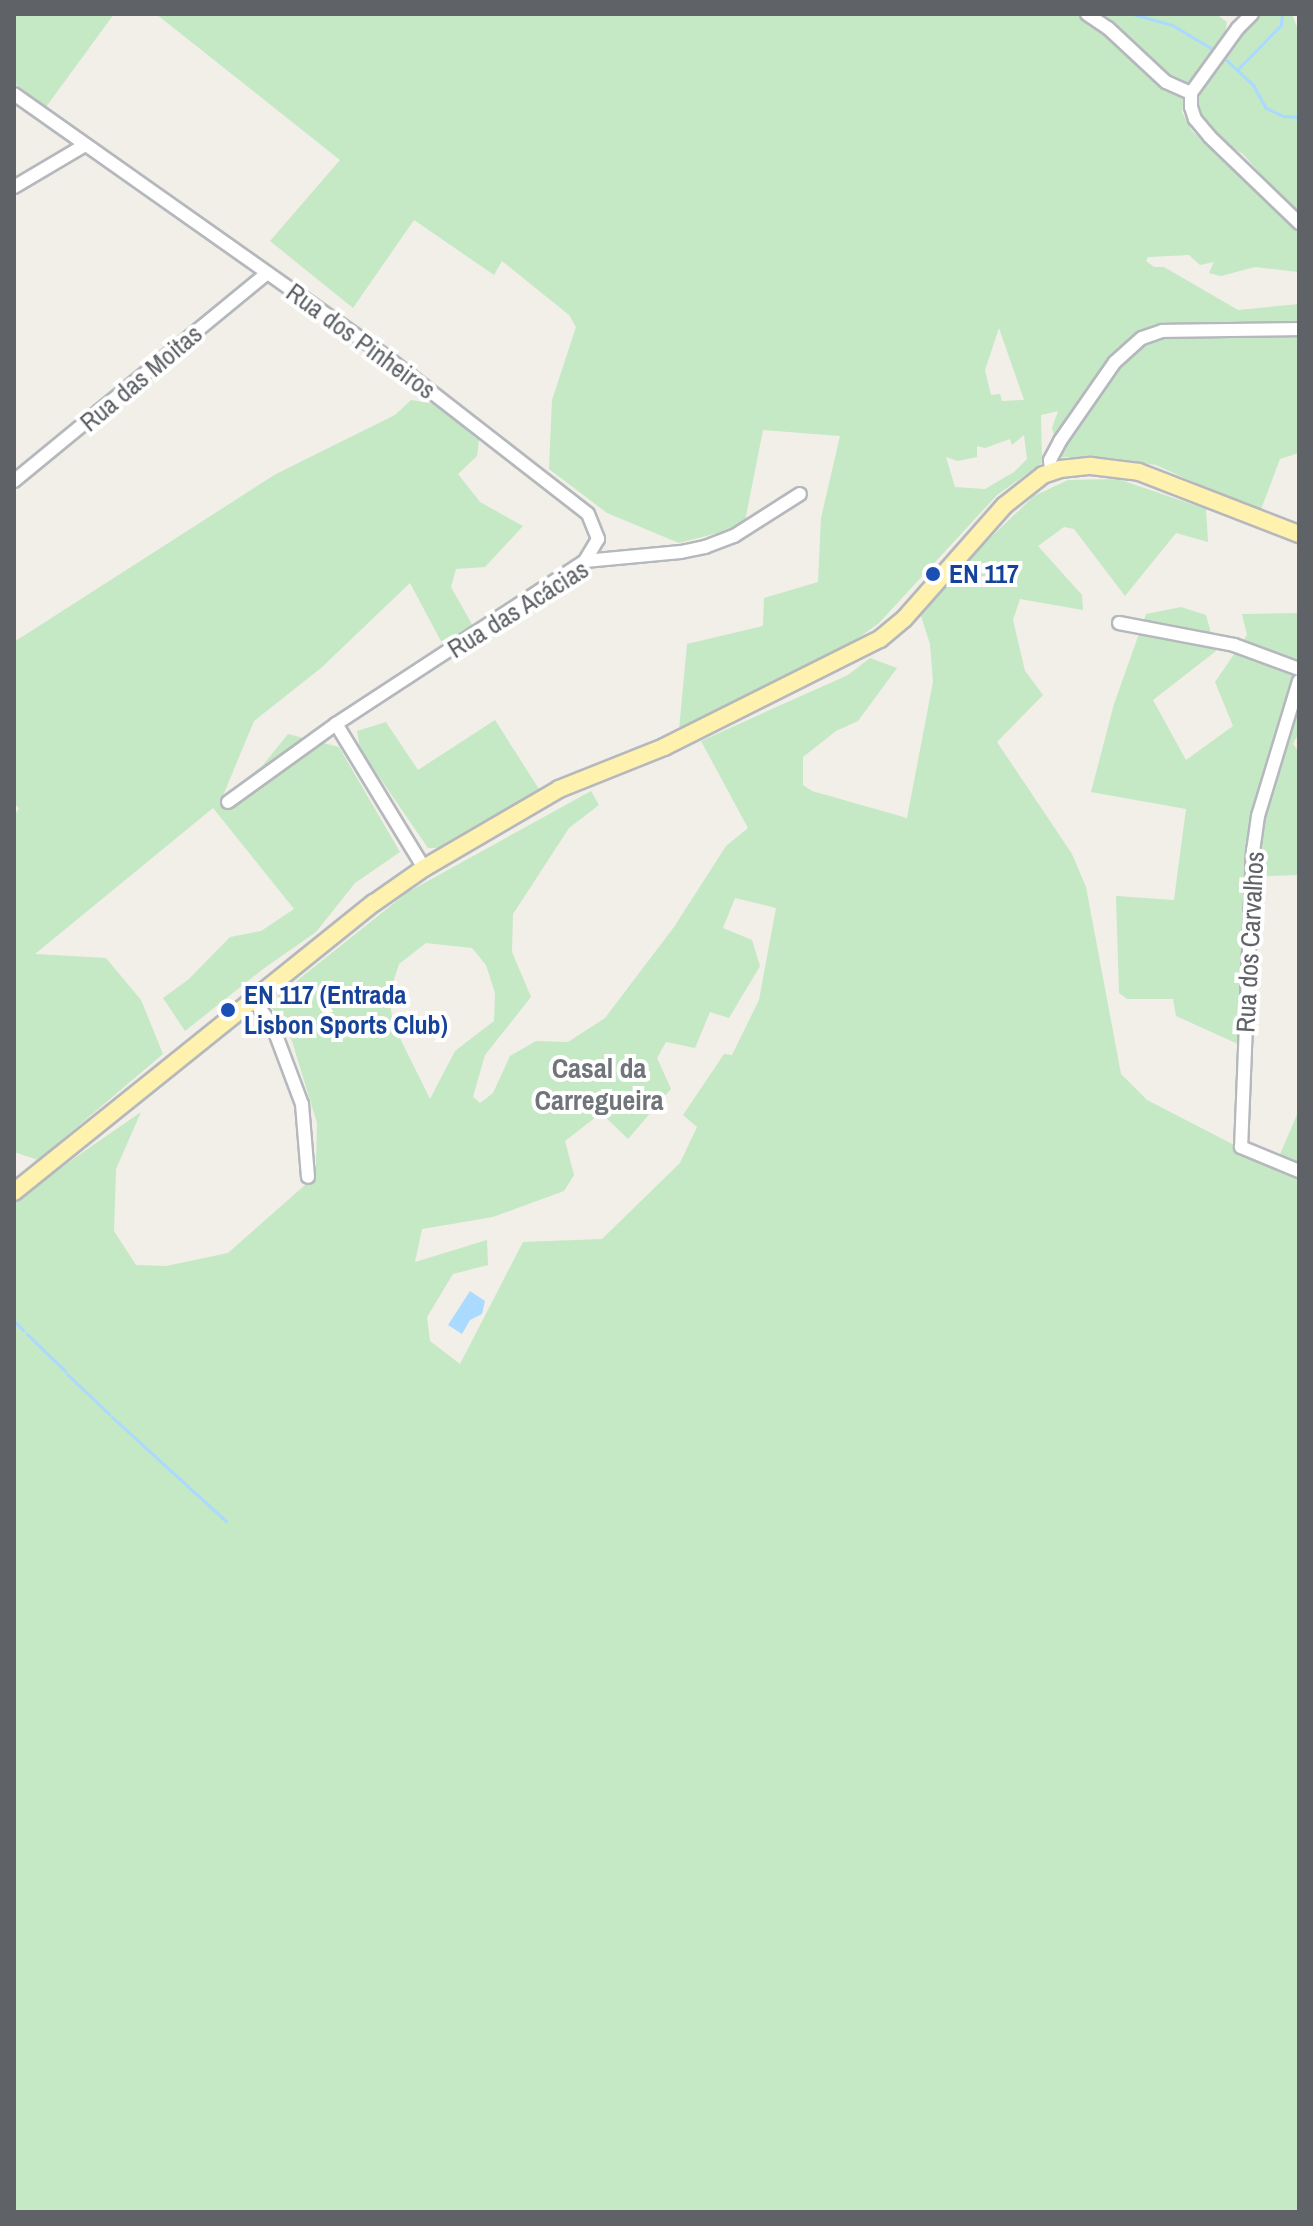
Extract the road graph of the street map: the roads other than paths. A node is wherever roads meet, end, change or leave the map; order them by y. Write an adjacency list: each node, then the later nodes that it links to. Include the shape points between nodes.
1 (1087, 14): 3 (street, via 1166,82)
2 (1252, 14): 3 (street)
3 (1191, 93): 7 (street, via 1195,119)
4 (14, 94): 5 (street, Rua dos Pinheiros)
5 (85, 145): 6 (street); 8 (street, Rua dos Pinheiros)
6 (14, 187)
7 (1299, 223)
8 (266, 274): 11 (street, Rua das Moitas); 14 (street, Rua dos Pinheiros, via 389,359 588,514 598,539)
9 (1299, 329): 10 (street, via 1162,331 1142,338 1115,362 1060,441 1050,460)
10 (1051, 471): 13 (main road, via 1091,466 1139,472); 20 (main road, via 1005,505 904,619 875,643 664,747 559,789)
11 (14, 481)
12 (800, 494): 14 (street, Rua das Acácias, via 734,536 705,547)
13 (1299, 534)
14 (585, 561): 18 (street, Rua das Acácias)
15 (1119, 623): 16 (street, via 1234,645)
16 (1299, 669)
17 (1299, 681): 22 (street, Rua dos Carvalhos, via 1258,816 1253,850 1241,1147)
18 (336, 724): 19 (street, Rua das Acácias); 20 (street)
19 (228, 802)
20 (424, 868): 21 (main road)
21 (253, 999): 23 (street, via 273,1027 302,1104); 24 (main road)
22 (1299, 1171)
23 (308, 1177)
24 (14, 1192)

